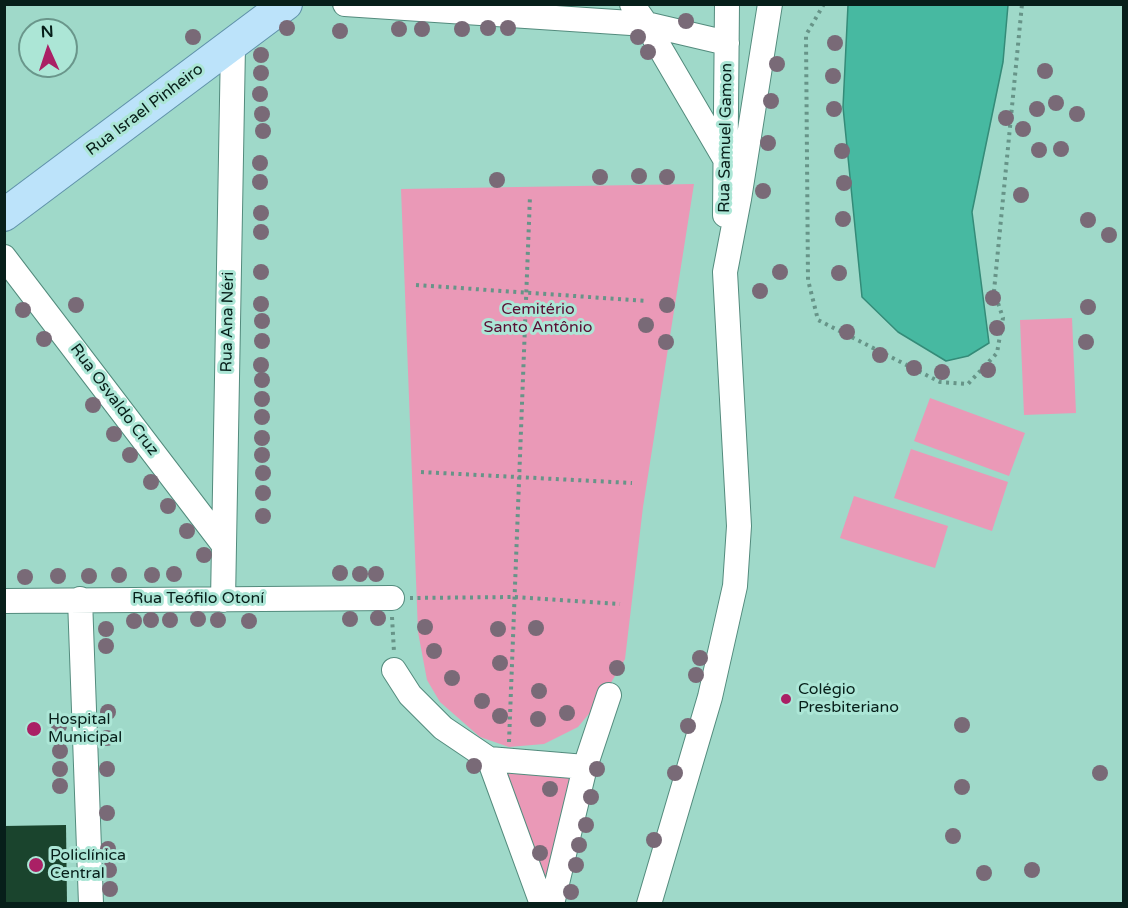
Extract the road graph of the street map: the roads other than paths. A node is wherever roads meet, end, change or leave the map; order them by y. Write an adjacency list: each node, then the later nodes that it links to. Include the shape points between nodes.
1 (286, 4): 7 (main road, Rua Israel Pinheiro)
2 (345, 4): 5 (street)
3 (727, 4): 6 (street, Rua Samuel Gamon)
4 (770, 4): 11 (street)
5 (639, 14): 6 (street); 8 (street)
6 (727, 43): 8 (street, Rua Samuel Gamon)
7 (233, 45): 9 (main road, Rua Israel Pinheiro); 12 (street, Rua Ana Néri)
8 (725, 159): 11 (street, Rua Samuel Gamon)
9 (4, 215)
10 (4, 257): 12 (street, Rua Osvaldo Cruz)
11 (725, 272): 24 (street, via 739,526 735,586 710,697)
12 (223, 544): 15 (street, Rua Ana Néri)
13 (392, 598): 15 (street, Rua Teófilo Otoní)
14 (80, 599): 15 (street, Rua Teófilo Otoní); 16 (street, Rua Teófilo Otoní); 21 (street)
15 (224, 600)
16 (4, 601)
17 (394, 670): 19 (street, via 410,695 443,728)
18 (609, 695): 20 (street)
19 (499, 760): 20 (street); 22 (street)
20 (585, 767): 23 (street)
21 (91, 903)
22 (542, 903)
23 (552, 903)
24 (650, 903)

